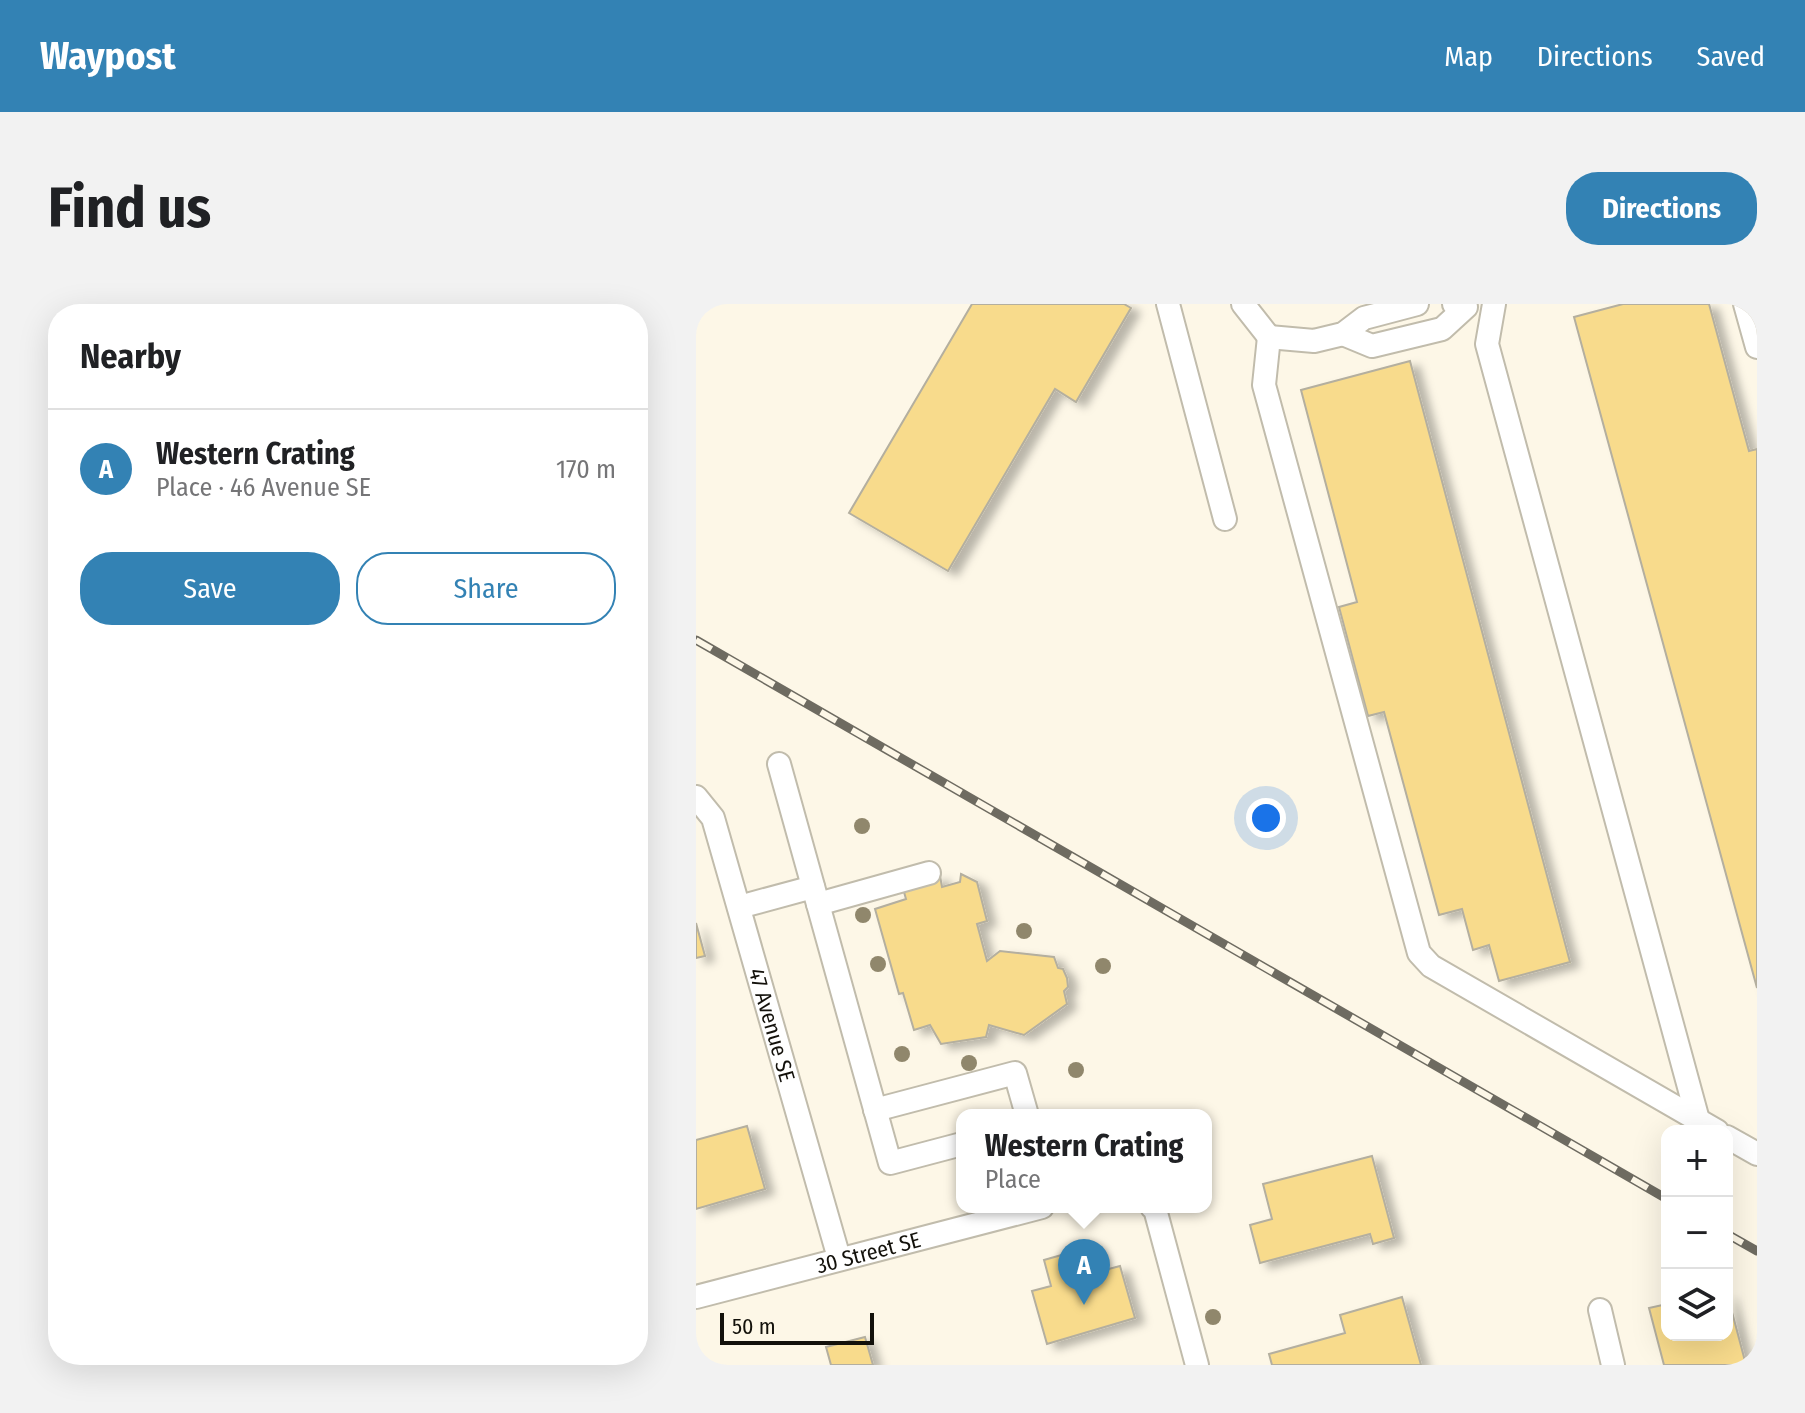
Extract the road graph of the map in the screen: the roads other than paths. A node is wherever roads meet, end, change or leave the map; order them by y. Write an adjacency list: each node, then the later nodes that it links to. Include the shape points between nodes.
1 (1168, 304): 9 (street)
2 (1417, 304): 7 (street, via 1364,318)
3 (1494, 304): 18 (street, via 1487,344)
4 (1745, 304): 8 (street)
5 (1468, 305): 7 (street, via 1442,329 1372,346)
6 (1259, 316): 7 (street, via 1314,341); 17 (street, via 1264,385 1419,953 1431,966)
7 (1343, 334)
8 (1757, 347)
9 (1225, 519)
10 (779, 764): 13 (street)
11 (696, 797): 14 (street, 47 Avenue SE, via 713,818)
12 (929, 873): 13 (street)
13 (815, 896): 14 (street); 16 (street)
14 (739, 907): 24 (street, 47 Avenue SE)
15 (1025, 1109): 16 (street, via 1015,1073)
16 (875, 1110): 20 (street, via 890,1163)
17 (1705, 1125)
18 (1707, 1125)
19 (1733, 1140): 21 (street)
20 (956, 1146)
21 (1757, 1154)
22 (1018, 1213): 24 (street, 30 Street SE)
23 (1156, 1213): 27 (street)
24 (839, 1258): 25 (street, 30 Street SE)
25 (696, 1297)
26 (1600, 1310): 28 (street)
27 (1197, 1365)
28 (1613, 1365)

